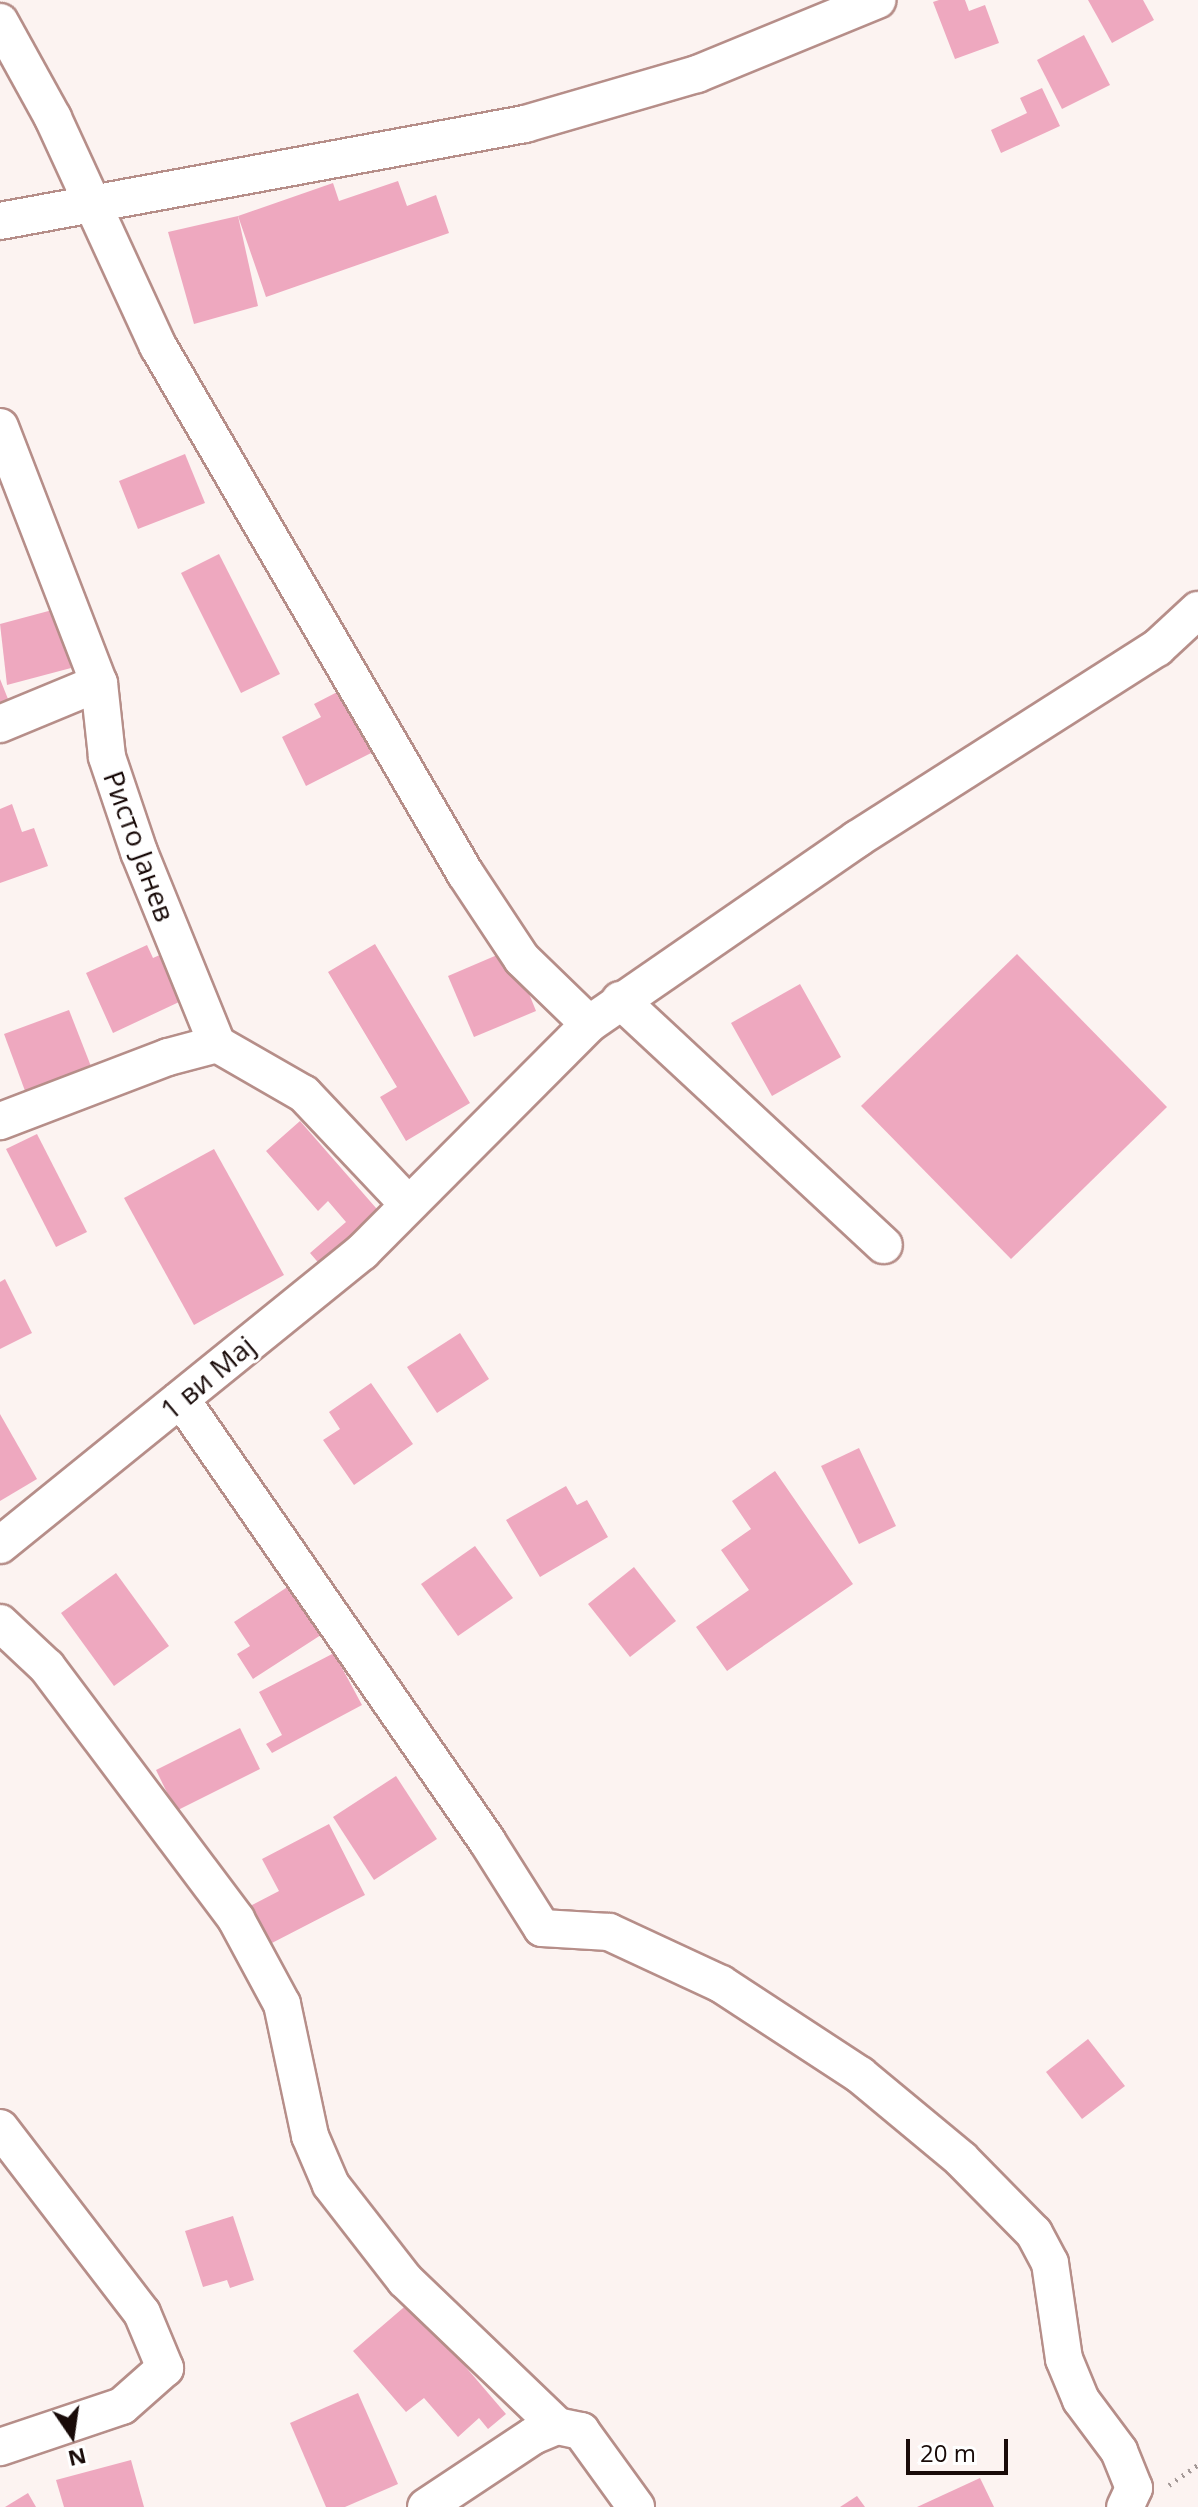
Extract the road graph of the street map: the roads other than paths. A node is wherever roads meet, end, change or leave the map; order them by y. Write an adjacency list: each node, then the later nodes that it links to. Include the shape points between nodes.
1 (877, 0): 3 (street, via 772,47 627,98 525,124)
2 (0, 22): 3 (street)
3 (93, 206): 4 (street); 10 (street, via 158,346 465,873 522,959)
4 (0, 221)
5 (0, 427): 7 (street, Ристо Јанев)
6 (1198, 610): 9 (street, 1 ви Мај, via 1157,648 857,839)
7 (99, 683): 8 (street); 11 (street, Ристо Јанев, via 107,757 139,852)
8 (0, 724)
9 (620, 1000): 10 (street, 1 ви Мај); 14 (street)
10 (589, 1024): 13 (street, 1 ви Мај)
11 (217, 1044): 12 (street, via 168,1057); 13 (street, via 304,1094)
12 (0, 1121)
13 (407, 1203): 15 (street, 1 ви Мај, via 362,1252)
14 (884, 1245)
15 (181, 1399): 16 (street, 1 ви Мај); 23 (street, via 542,1928 609,1932 721,1984 860,2075 961,2159 1034,2233 1050,2263 1064,2359 1081,2400 1119,2451 1134,2488)
16 (0, 1545)
17 (0, 1623): 19 (street, via 47,1667 236,1919 282,2004 310,2136 331,2185 405,2280)
18 (0, 2128): 20 (street, via 142,2313 165,2368 122,2406)
19 (557, 2426): 21 (street, via 533,2436); 22 (street, via 581,2431)
20 (0, 2447)
21 (426, 2507)
22 (636, 2507)
23 (1125, 2507)

